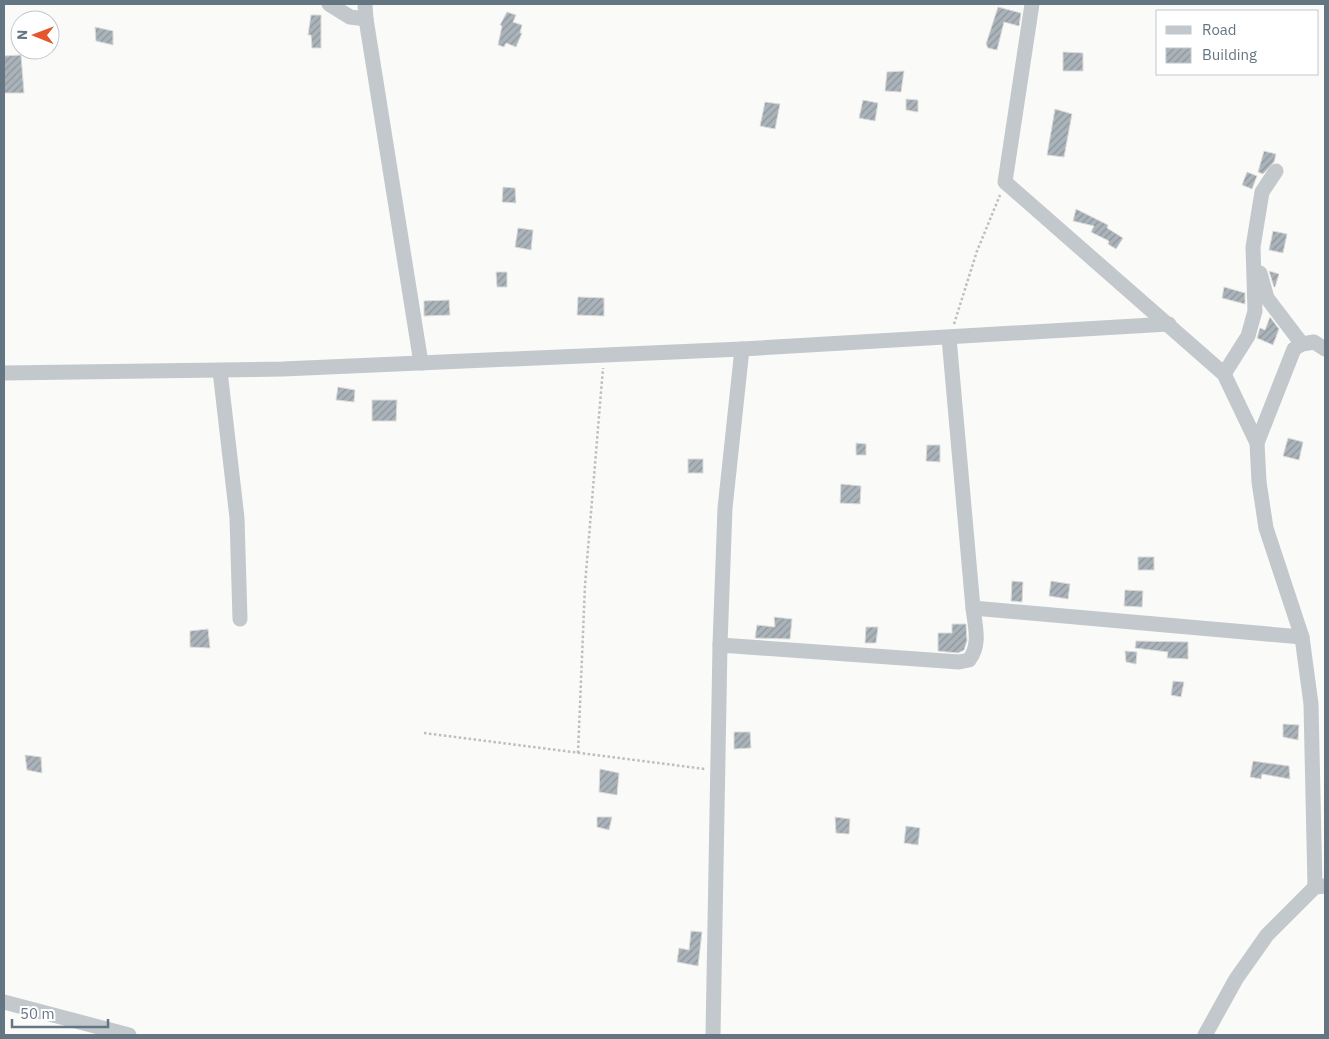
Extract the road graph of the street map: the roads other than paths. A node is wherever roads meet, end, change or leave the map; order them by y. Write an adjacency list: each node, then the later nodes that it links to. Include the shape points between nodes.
1 (329, 4): 4 (street, via 350,17)
2 (365, 4): 4 (street)
3 (1032, 4): 9 (street, via 1005,182)
4 (366, 19): 14 (street)
5 (1276, 172): 7 (street)
6 (1257, 176): 7 (street)
7 (1262, 192): 8 (street)
8 (1253, 247): 11 (street, via 1267,298); 17 (street, via 1255,311 1248,336)
9 (1169, 324): 10 (street); 17 (street)
10 (949, 338): 12 (street); 19 (street)
11 (1302, 344): 13 (street, via 1314,342); 18 (street, via 1294,349)
12 (742, 349): 14 (street); 22 (street, via 725,508)
13 (1325, 349)
14 (421, 363): 15 (street)
15 (220, 371): 16 (street); 20 (street, via 237,518)
16 (4, 373)
17 (1224, 374): 18 (street)
18 (1257, 443): 21 (street, via 1266,528)
19 (973, 608): 21 (street); 22 (street, via 975,652 969,660 959,662)
20 (240, 619)
21 (1302, 638): 23 (street, via 1312,704)
22 (720, 645): 26 (street)
23 (1320, 887): 27 (street, via 1267,935 1236,980)
24 (4, 1002): 25 (street)
25 (129, 1035)
26 (713, 1035)
27 (1205, 1035)

